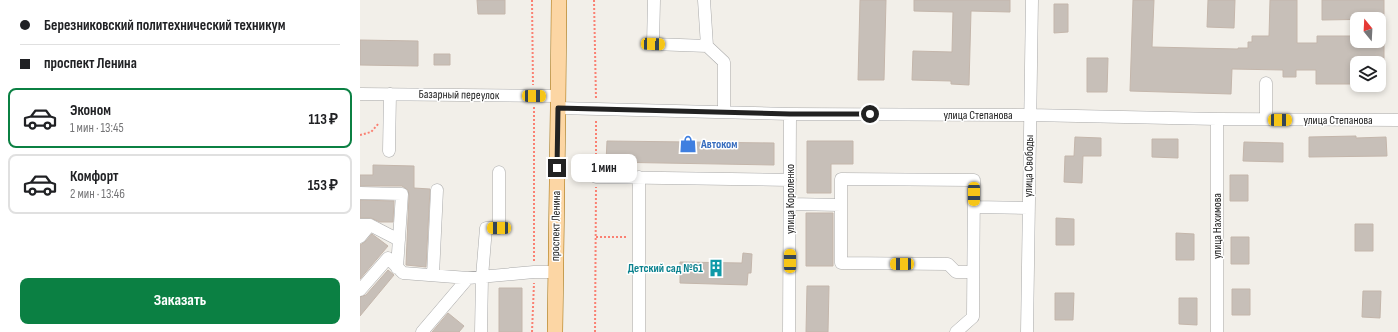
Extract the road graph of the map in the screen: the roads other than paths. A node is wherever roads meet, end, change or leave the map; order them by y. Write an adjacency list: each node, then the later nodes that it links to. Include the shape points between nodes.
1 (559, 0): 9 (main road, проспект Ленина)
2 (654, 0): 5 (street, via 653,44)
3 (704, 0): 5 (street)
4 (1032, 0): 12 (street, улица Свободы)
5 (707, 46): 10 (street, via 724,62)
6 (1266, 83): 14 (street)
7 (360, 94): 8 (street, Базарный переулок)
8 (390, 94): 9 (street, Базарный переулок, via 534,96); 16 (street)
9 (558, 102): 10 (street, улица Степанова); 31 (main road, проспект Ленина)
10 (724, 112): 11 (street, улица Степанова)
11 (790, 114): 12 (street, улица Степанова); 20 (street, улица Короленко)
12 (1030, 115): 13 (street, улица Степанова); 26 (street, улица Свободы)
13 (1217, 119): 14 (street, улица Степанова); 44 (street, улица Нахимова)
14 (1266, 120): 15 (street, улица Степанова)
15 (1398, 120)
16 (389, 151)
17 (499, 172): 34 (street, via 499,228 486,228)
18 (596, 177): 19 (street)
19 (639, 178): 20 (street); 40 (street)
20 (790, 180): 23 (street, улица Короленко)
21 (437, 190): 33 (street)
22 (360, 193): 29 (street, via 402,194)
23 (790, 204): 24 (street); 41 (street, улица Короленко)
24 (841, 205): 25 (street, via 841,179 974,180); 32 (street, via 841,263 948,264 956,272)
25 (974, 207): 26 (street); 32 (street)
26 (1028, 208): 43 (street, улица Свободы)
27 (365, 225): 28 (street); 29 (street)
28 (360, 237)
29 (399, 240): 30 (street)
30 (397, 268): 33 (street, via 403,273); 36 (street, via 388,258)
31 (555, 272): 34 (street); 39 (main road, проспект Ленина)
32 (973, 272): 42 (street, via 973,317)
33 (433, 275): 35 (street)
34 (482, 277): 35 (street); 38 (street)
35 (468, 278): 37 (street)
36 (360, 290)
37 (422, 332)
38 (481, 332)
39 (554, 332)
40 (639, 332)
41 (789, 332)
42 (956, 332)
43 (1027, 332)
44 (1217, 332)

